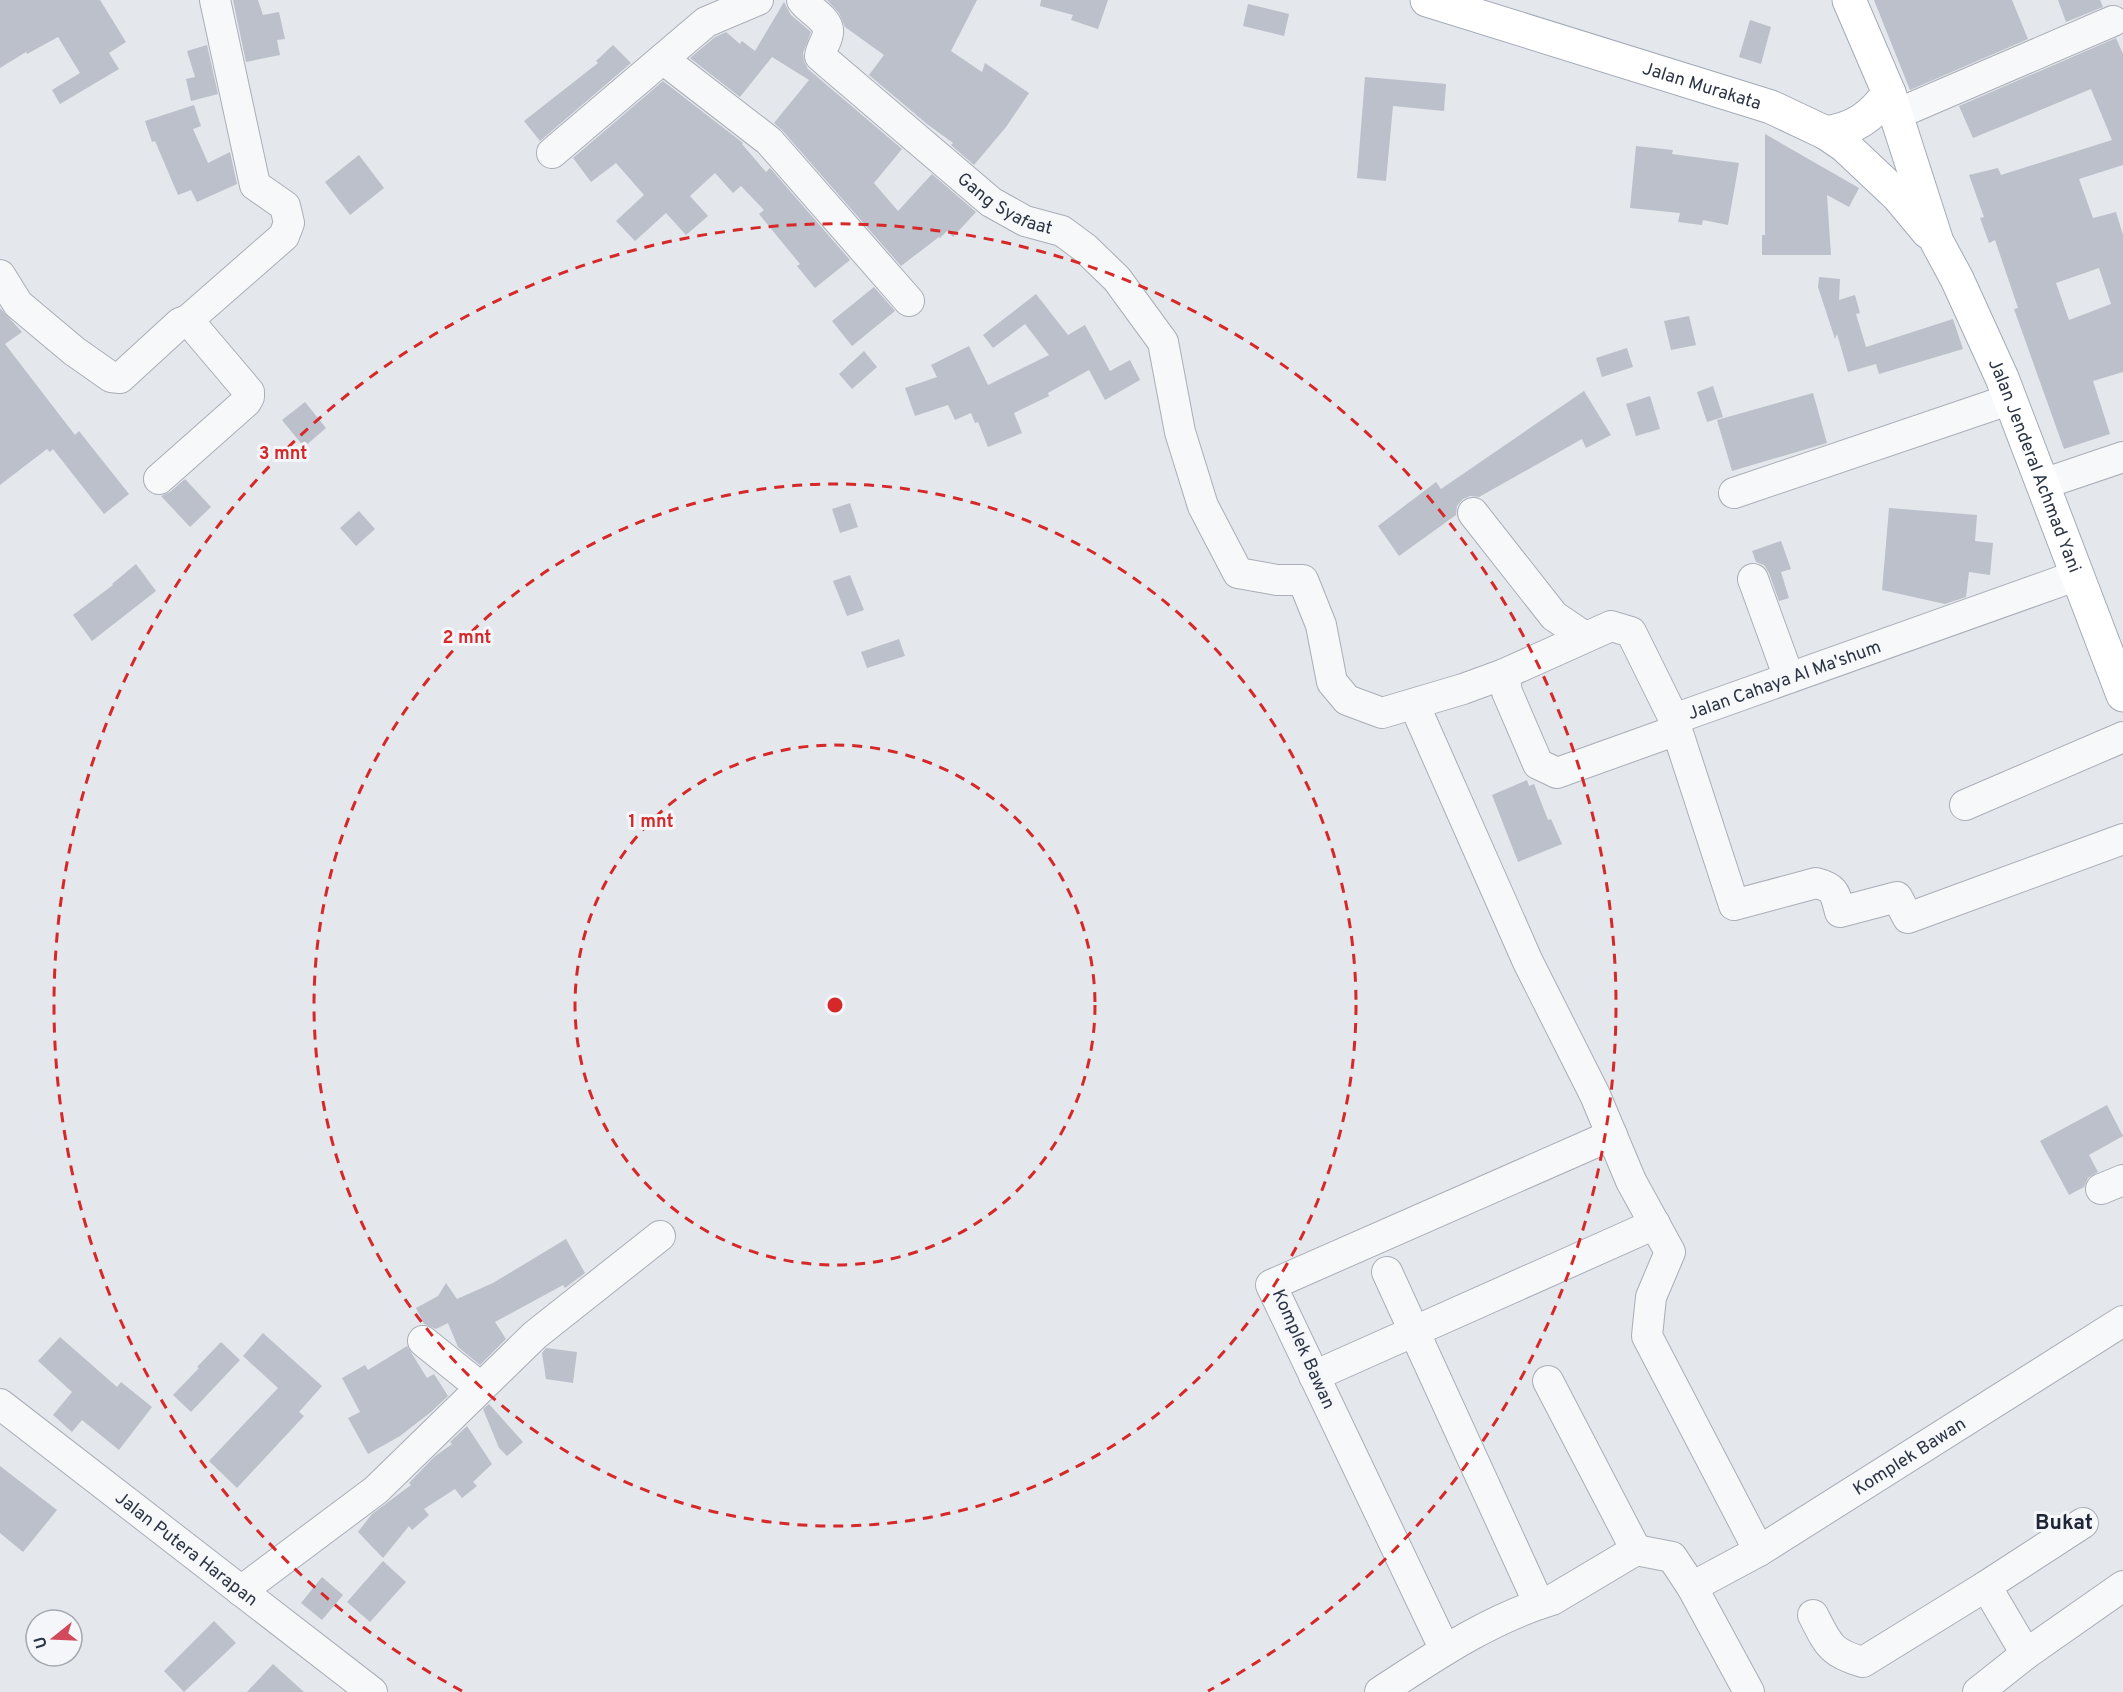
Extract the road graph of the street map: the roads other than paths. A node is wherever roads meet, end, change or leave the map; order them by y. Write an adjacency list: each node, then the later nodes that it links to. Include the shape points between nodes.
1 (215, 0): 14 (street, via 255,185 285,206 289,223 284,236)
2 (758, 0): 7 (street, via 706,22)
3 (798, 0): 27 (street, Gang Syafaat, via 829,29 820,56 863,94 992,202 1025,220 1062,231 1117,279 1163,342 1180,432 1203,506 1238,573 1303,580 1321,625 1332,682 1347,700 1382,712)
4 (1427, 0): 9 (main road, Jalan Murakata, via 1771,107)
5 (1849, 0): 8 (main road)
6 (2113, 21): 8 (street)
7 (663, 59): 10 (street); 13 (street, via 768,141)
8 (1893, 103): 9 (main road, via 1844,130); 11 (main road)
9 (1826, 133): 11 (main road, Jalan Murakata, via 1898,196)
10 (552, 153)
11 (1937, 242): 15 (main road, Jalan Jenderal Achmad Yani)
12 (0, 275): 14 (street, via 18,304 111,377 120,378)
13 (909, 301)
14 (188, 320): 17 (street, via 249,392 249,398)
15 (2011, 399): 18 (main road, Jalan Jenderal Achmad Yani); 19 (street)
16 (2123, 457): 18 (street)
17 (159, 479)
18 (2043, 484): 21 (main road, Jalan Jenderal Achmad Yani)
19 (1734, 493)
20 (1473, 513): 23 (street, via 1554,616)
21 (2078, 575): 25 (street, Jalan Cahaya Al Ma'shum); 26 (main road, Jalan Jenderal Achmad Yani)
22 (1753, 579): 25 (street)
23 (1585, 638): 24 (street); 28 (street, via 1611,626 1631,632)
24 (1504, 674): 27 (street); 28 (street, via 1538,764 1557,773)
25 (1789, 678): 28 (street, Jalan Cahaya Al Ma'shum)
26 (2123, 694)
27 (1414, 704): 32 (street, via 1527,962)
28 (1676, 725): 31 (street, Jalan Cahaya Al Ma'shum, via 1734,905 1816,883 1835,892 1840,912 1897,897 1908,918)
29 (2123, 737): 30 (street)
30 (1965, 805)
31 (2123, 839)
32 (1612, 1135): 33 (street); 39 (street, Komplek Bawan, via 1271,1285)
33 (1655, 1224): 37 (street); 45 (street, via 1670,1252 1651,1297 1647,1336)
34 (660, 1236): 41 (street, via 535,1335)
35 (1387, 1272): 37 (street)
36 (2122, 1324): 45 (street, Komplek Bawan)
37 (1414, 1330): 39 (street); 50 (street)
38 (423, 1341): 41 (street)
39 (1314, 1376): 52 (street, Komplek Bawan)
40 (1548, 1382): 44 (street)
41 (480, 1387): 49 (street, via 376,1490)
42 (0, 1404): 49 (street, Jalan Putera Harapan)
43 (2083, 1523): 46 (street)
44 (1636, 1550): 48 (street, via 1672,1557); 50 (street)
45 (1759, 1551): 48 (street, Komplek Bawan)
46 (1986, 1586): 51 (street, via 1863,1662 1843,1657 1828,1645); 53 (street)
47 (2123, 1586): 53 (street)
48 (1692, 1587): 57 (street)
49 (241, 1590): 54 (street, Jalan Putera Harapan)
50 (1539, 1604): 52 (street)
51 (1813, 1615)
52 (1444, 1650): 56 (street)
53 (2026, 1654): 58 (street)
54 (340, 1682): 55 (street, Jalan Putera Harapan)
55 (372, 1692)
56 (1380, 1692)
57 (1749, 1692)
58 (1978, 1692)

